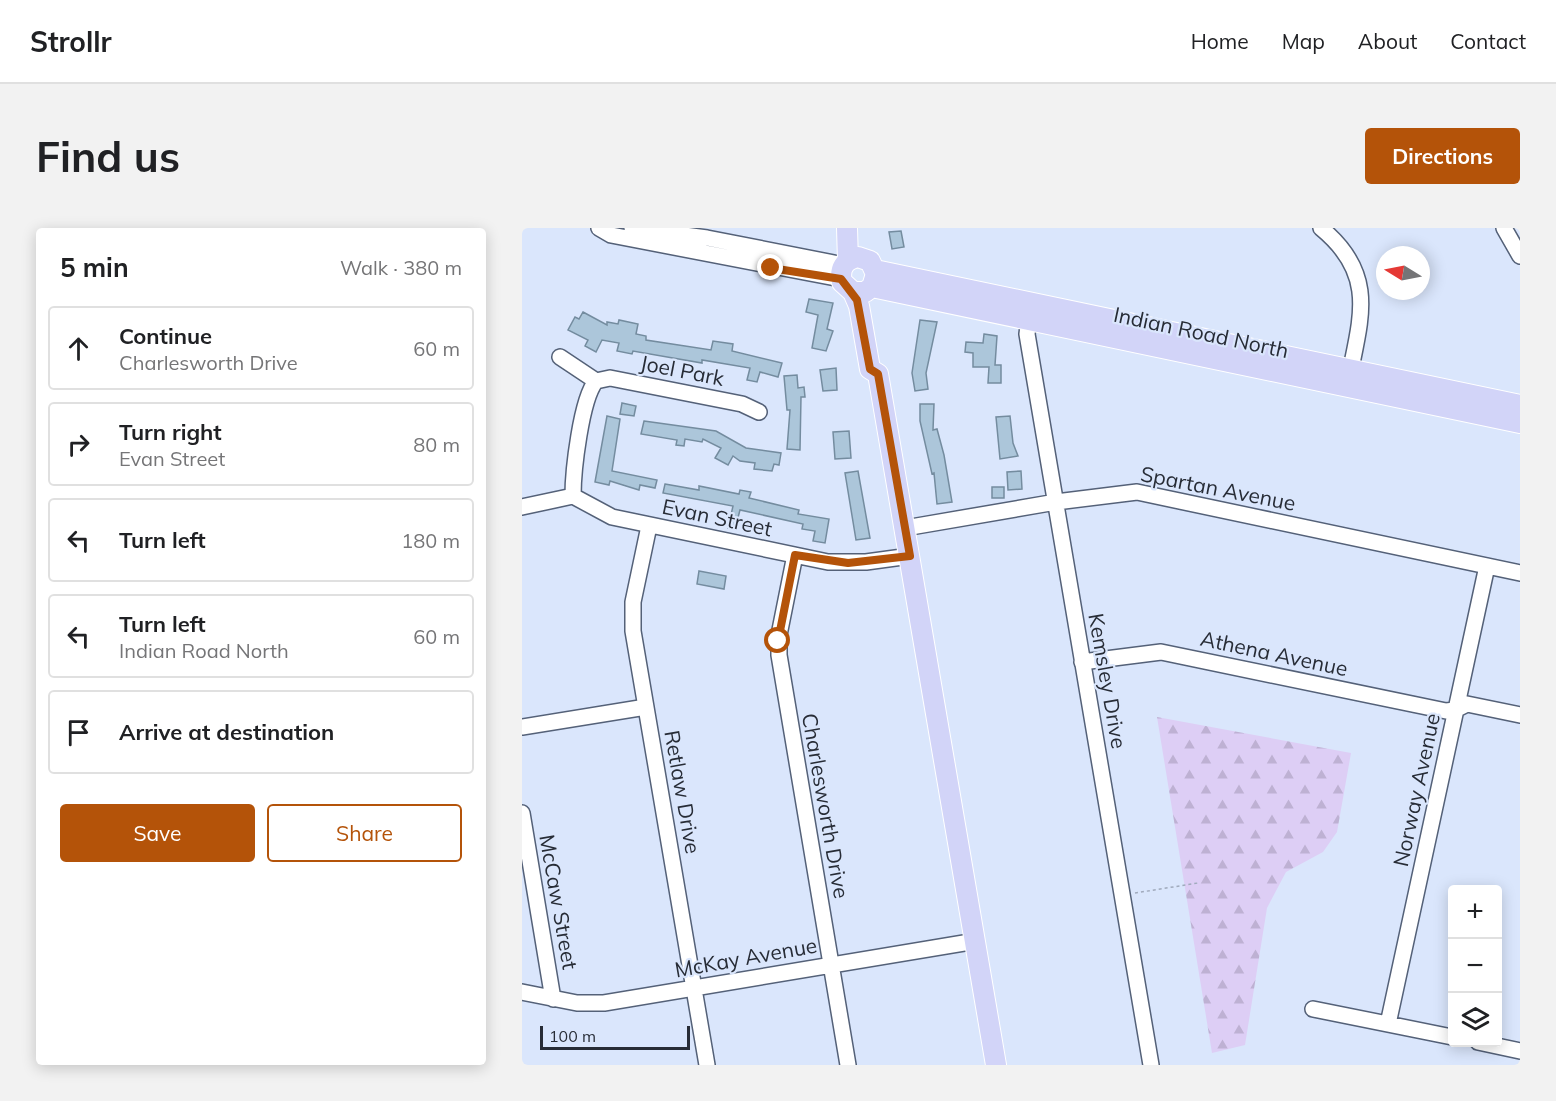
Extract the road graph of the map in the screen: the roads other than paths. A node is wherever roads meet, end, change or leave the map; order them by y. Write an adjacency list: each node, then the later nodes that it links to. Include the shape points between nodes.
1 (599, 228): 8 (street, Indian Road North, via 611,236)
2 (632, 228): 8 (street, Indian Road North, via 707,238)
3 (847, 228): 8 (main road)
4 (858, 228): 8 (main road)
5 (1322, 228): 11 (street, via 1345,252 1361,288 1362,317)
6 (1504, 228): 7 (street)
7 (1520, 256)
8 (858, 275): 9 (main road, Indian Road North); 20 (main road, via 884,368 878,374)
9 (1030, 313): 11 (main road, Indian Road North); 17 (street, Kemsley Drive, via 1027,334)
10 (560, 357): 12 (street)
11 (1349, 380): 13 (main road, Indian Road North); 15 (main road, Indian Road North)
12 (596, 381): 14 (street, Joel Park, via 621,380 742,404); 16 (street, via 590,390 575,457)
13 (1520, 405)
14 (759, 412)
15 (1520, 423)
16 (573, 496): 18 (street); 19 (street, Evan Street, via 604,514)
17 (1056, 502): 20 (street, Spartan Avenue); 23 (street, Spartan Avenue, via 1137,492); 25 (street, Kemsley Drive)
18 (522, 507)
19 (649, 526): 21 (street, Evan Street); 26 (street, Retlaw Drive, via 632,614)
20 (905, 528): 22 (main road)
21 (795, 555): 22 (street, Evan Street, via 848,563); 32 (street, Charlesworth Drive, via 778,655)
22 (910, 556): 31 (main road)
23 (1487, 566): 24 (street, Spartan Avenue); 27 (street, Norway Avenue)
24 (1520, 573)
25 (1082, 662): 27 (street, Athena Avenue, via 1161,652); 44 (street, Kemsley Drive)
26 (646, 707): 29 (street); 33 (street, Retlaw Drive)
27 (1455, 710): 28 (street, Athena Avenue, via 1467,705); 37 (street, Norway Avenue)
28 (1520, 715)
29 (522, 727)
30 (522, 813): 35 (street, McCaw Street)
31 (976, 941): 32 (street, McKay Avenue); 43 (main road)
32 (831, 965): 33 (street, McKay Avenue); 42 (street, Charlesworth Drive)
33 (694, 988): 35 (street, McKay Avenue, via 595,1004); 41 (street, Retlaw Drive)
34 (522, 992): 35 (street, McKay Avenue)
35 (553, 999)
36 (1313, 1009): 37 (street)
37 (1388, 1024): 38 (street)
38 (1448, 1036)
39 (1501, 1047): 40 (street)
40 (1520, 1051)
41 (707, 1065)
42 (848, 1065)
43 (996, 1065)
44 (1151, 1065)

